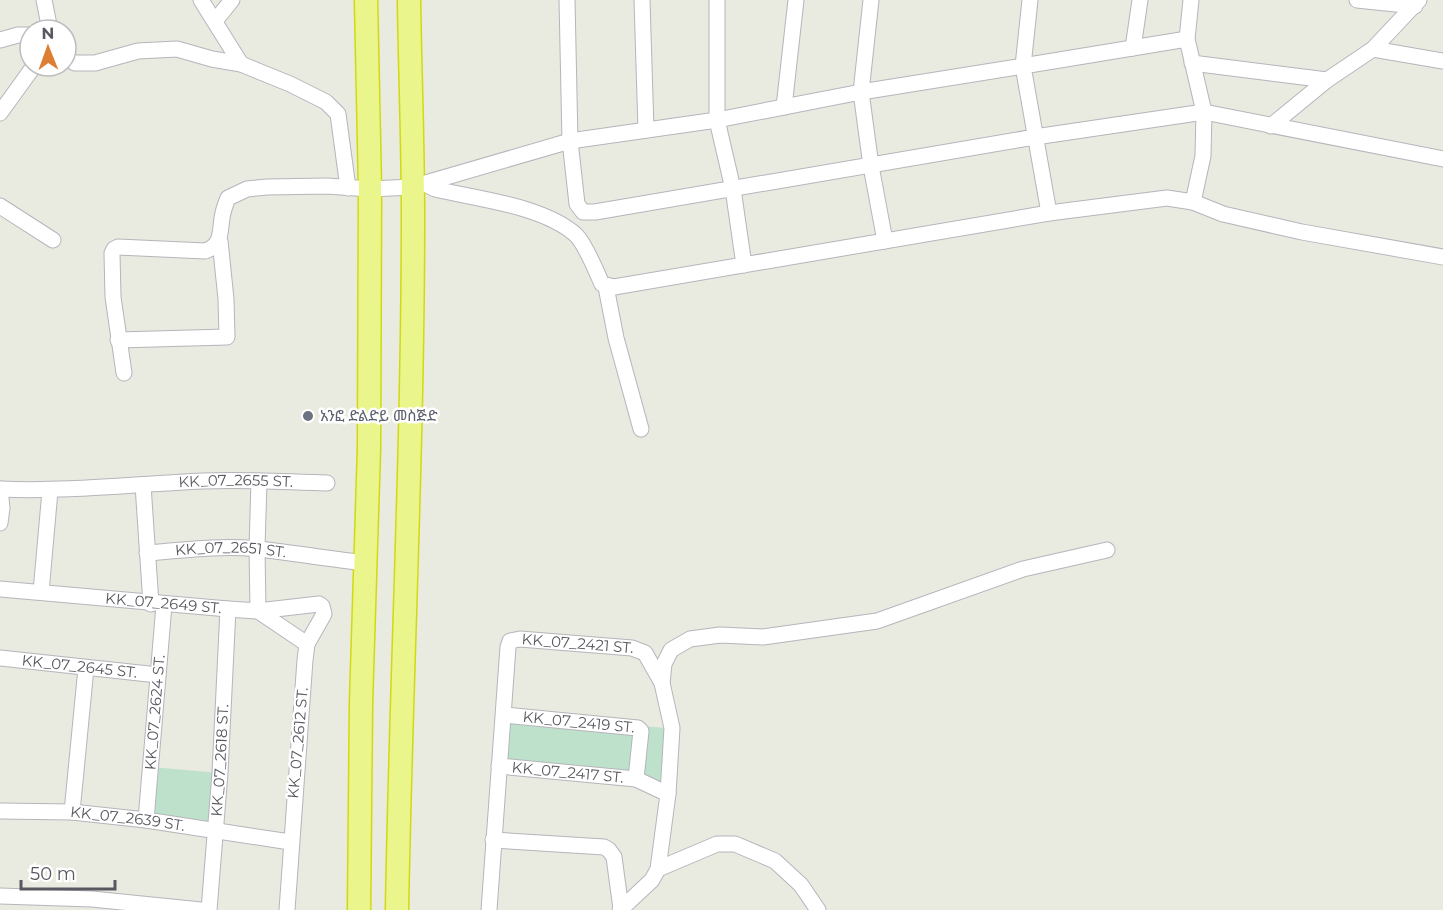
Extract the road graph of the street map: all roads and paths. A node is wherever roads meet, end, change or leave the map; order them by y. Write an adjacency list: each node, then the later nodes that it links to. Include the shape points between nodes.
1 (44, 0): 16 (street)
2 (201, 0): 17 (street)
3 (232, 0): 17 (street)
4 (366, 0): 42 (highway)
5 (409, 0): 41 (highway)
6 (567, 0): 38 (street)
7 (642, 0): 36 (street)
8 (717, 0): 34 (street)
9 (796, 0): 31 (street)
10 (871, 0): 30 (street)
11 (1030, 0): 27 (street)
12 (1140, 0): 21 (street)
13 (1191, 0): 19 (street)
14 (1357, 0): 15 (street)
15 (1417, 3): 22 (street)
16 (48, 18)
17 (215, 21): 26 (street)
18 (18, 35): 20 (street)
19 (1187, 39): 21 (street); 25 (street)
20 (0, 40)
21 (1133, 48): 27 (street)
22 (1373, 49): 23 (street); 29 (street)
23 (1443, 61)
24 (78, 63): 26 (street, via 95,63 138,51 177,49)
25 (1192, 63): 29 (street); 32 (street)
26 (242, 64): 42 (street, via 334,108)
27 (1023, 66): 30 (street); 37 (street)
28 (25, 78): 33 (street)
29 (1327, 80): 35 (street)
30 (861, 92): 31 (street); 40 (street)
31 (784, 107): 34 (street)
32 (1204, 112): 35 (street); 37 (street); 44 (street, via 1203,156)
33 (0, 113)
34 (717, 120): 36 (street); 43 (street)
35 (1270, 126): 39 (street)
36 (646, 130): 38 (street)
37 (1035, 138): 40 (street); 46 (street)
38 (570, 141): 41 (street); 43 (street, via 577,204 583,212)
39 (1443, 159)
40 (871, 166): 43 (street); 49 (street)
41 (419, 186): 42 (street); 52 (street, via 538,213 556,221 577,236); 93 (highway, via 411,353)
42 (359, 188): 48 (street, via 247,189 228,198); 65 (highway, via 369,329)
43 (733, 189): 51 (street)
44 (1193, 202): 46 (street, via 1167,198); 50 (street, via 1223,214 1302,232)
45 (0, 206): 47 (street)
46 (1049, 213): 49 (street)
47 (53, 240)
48 (219, 241): 53 (street, via 205,251 114,249 113,297); 53 (street, via 227,337)
49 (885, 241): 51 (street)
50 (1443, 257)
51 (744, 265): 52 (street)
52 (606, 286): 55 (street)
53 (118, 340): 54 (street)
54 (124, 373)
55 (641, 429)
56 (259, 481): 57 (street, KK_07_2655 ST.); 58 (street, KK_07_2655 ST.); 62 (street)
57 (327, 483)
58 (143, 485): 60 (street, KK_07_2655 ST.); 64 (street, KK_07_2624 ST.)
59 (0, 489): 60 (street, KK_07_2655 ST.); 61 (street)
60 (50, 491): 67 (street)
61 (0, 524)
62 (257, 548): 64 (street, KK_07_2651 ST.); 65 (street, KK_07_2651 ST.); 71 (street)
63 (1107, 550): 76 (street, via 1023,569 877,621 763,638 720,635 690,639 671,650 664,664)
64 (147, 553): 68 (street, KK_07_2624 ST.)
65 (365, 563): 92 (highway)
66 (0, 589): 67 (street, KK_07_2649 ST.)
67 (41, 592): 68 (street, KK_07_2649 ST.)
68 (157, 604): 70 (street, KK_07_2649 ST.); 75 (street, KK_07_2624 ST.)
69 (323, 608): 71 (street, KK_07_2649 ST., via 319,604); 72 (street, KK_07_2612 ST., via 324,614)
70 (228, 609): 71 (street, KK_07_2649 ST.); 84 (street, KK_07_2618 ST.)
71 (258, 611): 72 (street)
72 (307, 644): 86 (street, KK_07_2612 ST.)
73 (0, 658): 74 (street, KK_07_2645 ST.)
74 (86, 668): 75 (street, KK_07_2645 ST.); 82 (street)
75 (158, 675): 83 (street, KK_07_2624 ST.)
76 (662, 683): 77 (street, KK_07_2421 ST., via 645,653 632,648 510,641); 80 (street, via 672,728)
77 (504, 715): 78 (street); 79 (street, KK_07_2419 ST., via 638,728)
78 (499, 766): 79 (street, KK_07_2417 ST.); 85 (street)
79 (636, 779): 80 (street, KK_07_2417 ST.)
80 (668, 794): 87 (street)
81 (0, 811): 82 (street, KK_07_2639 ST.)
82 (72, 812): 83 (street, KK_07_2639 ST.)
83 (146, 820): 84 (street, KK_07_2639 ST.)
84 (216, 831): 86 (street, KK_07_2639 ST.); 90 (street, KK_07_2618 ST.)
85 (493, 840): 94 (street); 95 (street, via 604,847 614,857)
86 (290, 842): 91 (street, KK_07_2612 ST.)
87 (658, 869): 95 (street); 96 (street, via 717,844 735,843 775,861 801,885)
88 (0, 896): 89 (street, via 92,899)
89 (201, 910)
90 (209, 910)
91 (286, 910)
92 (359, 910)
93 (398, 910)
94 (489, 910)
95 (621, 910)
96 (818, 910)

